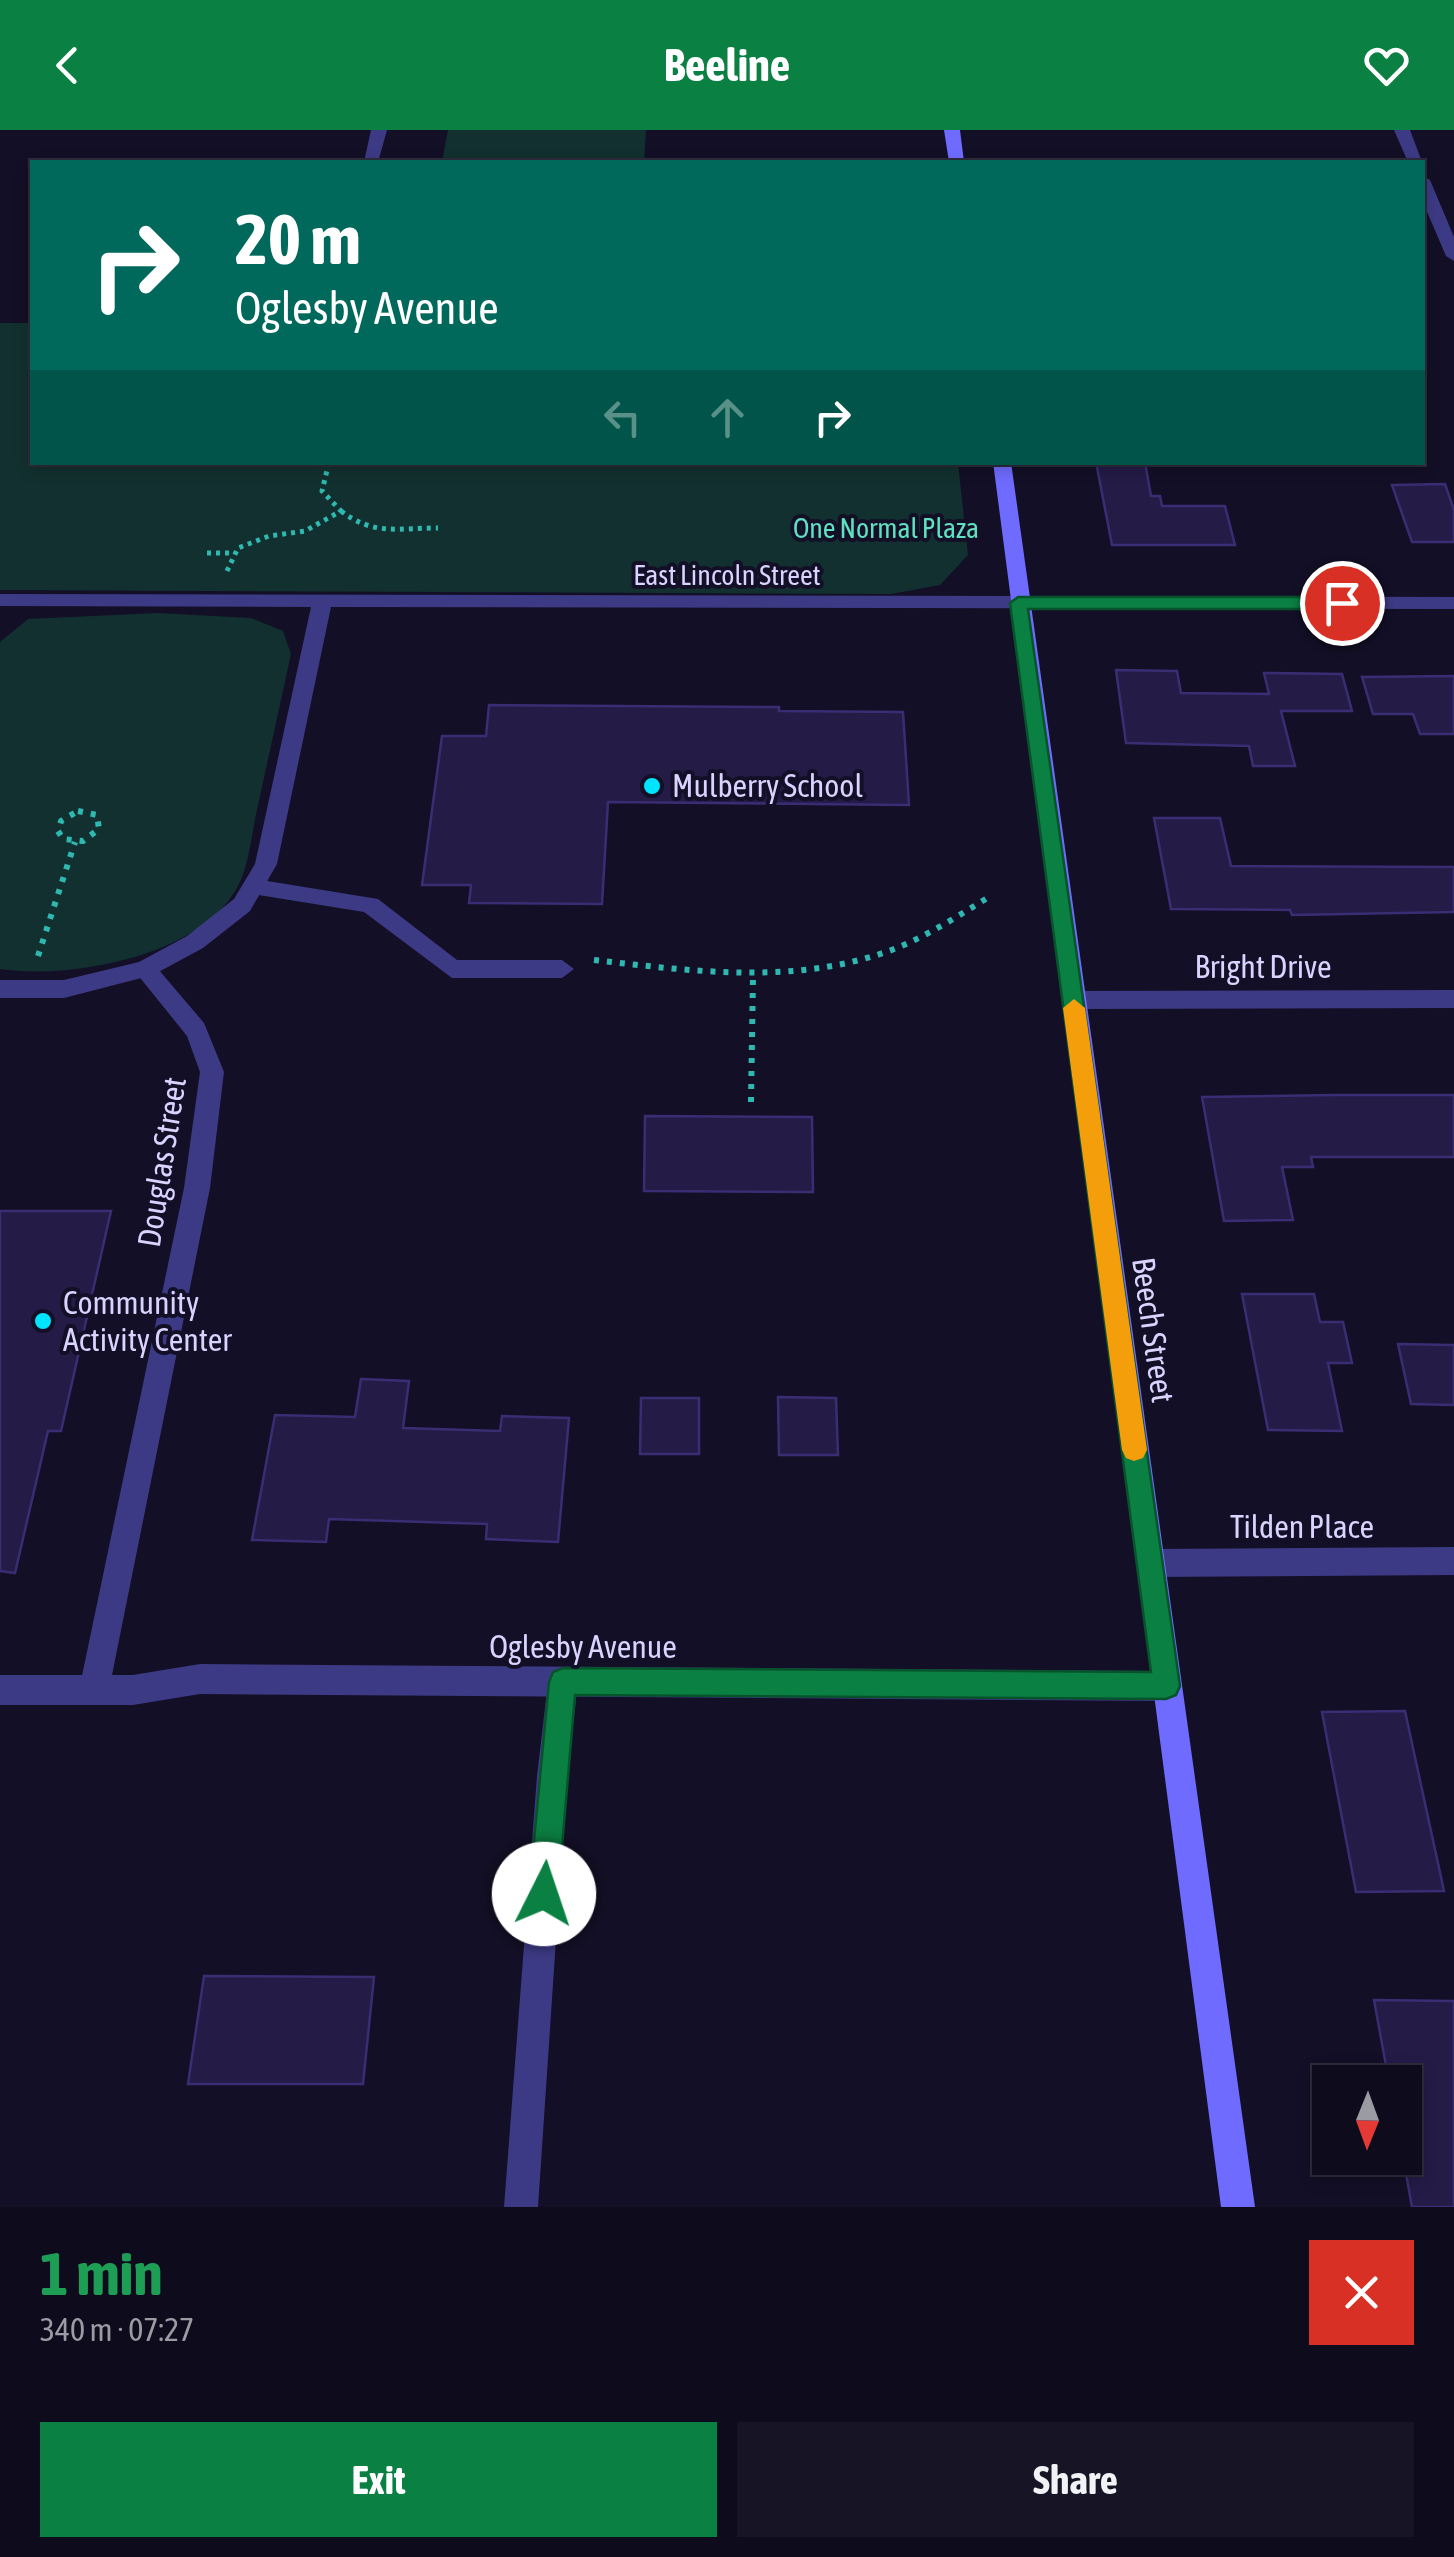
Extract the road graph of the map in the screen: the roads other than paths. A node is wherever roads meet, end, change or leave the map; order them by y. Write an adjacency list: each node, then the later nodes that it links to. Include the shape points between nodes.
1 (379, 130): 4 (street)
2 (952, 130): 5 (main road)
3 (1402, 130): 6 (street)
4 (372, 160)
5 (956, 160)
6 (1415, 160)
7 (1425, 187): 8 (street)
8 (1454, 256)
9 (1002, 465): 12 (main road, Beech Street)
10 (0, 600): 11 (street, East Lincoln Street)
11 (322, 602): 12 (street, East Lincoln Street); 14 (street)
12 (1018, 603): 13 (street, East Lincoln Street); 19 (main road, Beech Street)
13 (1454, 603)
14 (256, 887): 15 (street, via 195,942); 16 (street, via 370,905 452,969)
15 (146, 968): 17 (street, via 64,989); 25 (street, Douglas Street, via 196,1029 212,1072 197,1188)
16 (562, 969)
17 (0, 989)
18 (1454, 999): 19 (street, Bright Drive)
19 (1073, 1000): 21 (main road, Beech Street)
20 (1454, 1561): 21 (street, Tilden Place)
21 (1150, 1563): 23 (main road, Beech Street)
22 (563, 1682): 23 (street, Oglesby Avenue); 25 (street, Oglesby Avenue, via 200,1679); 26 (street)
23 (1166, 1686): 27 (main road, Beech Street)
24 (0, 1690): 25 (street, Oglesby Avenue)
25 (94, 1690)
26 (521, 2207)
27 (1238, 2207)

